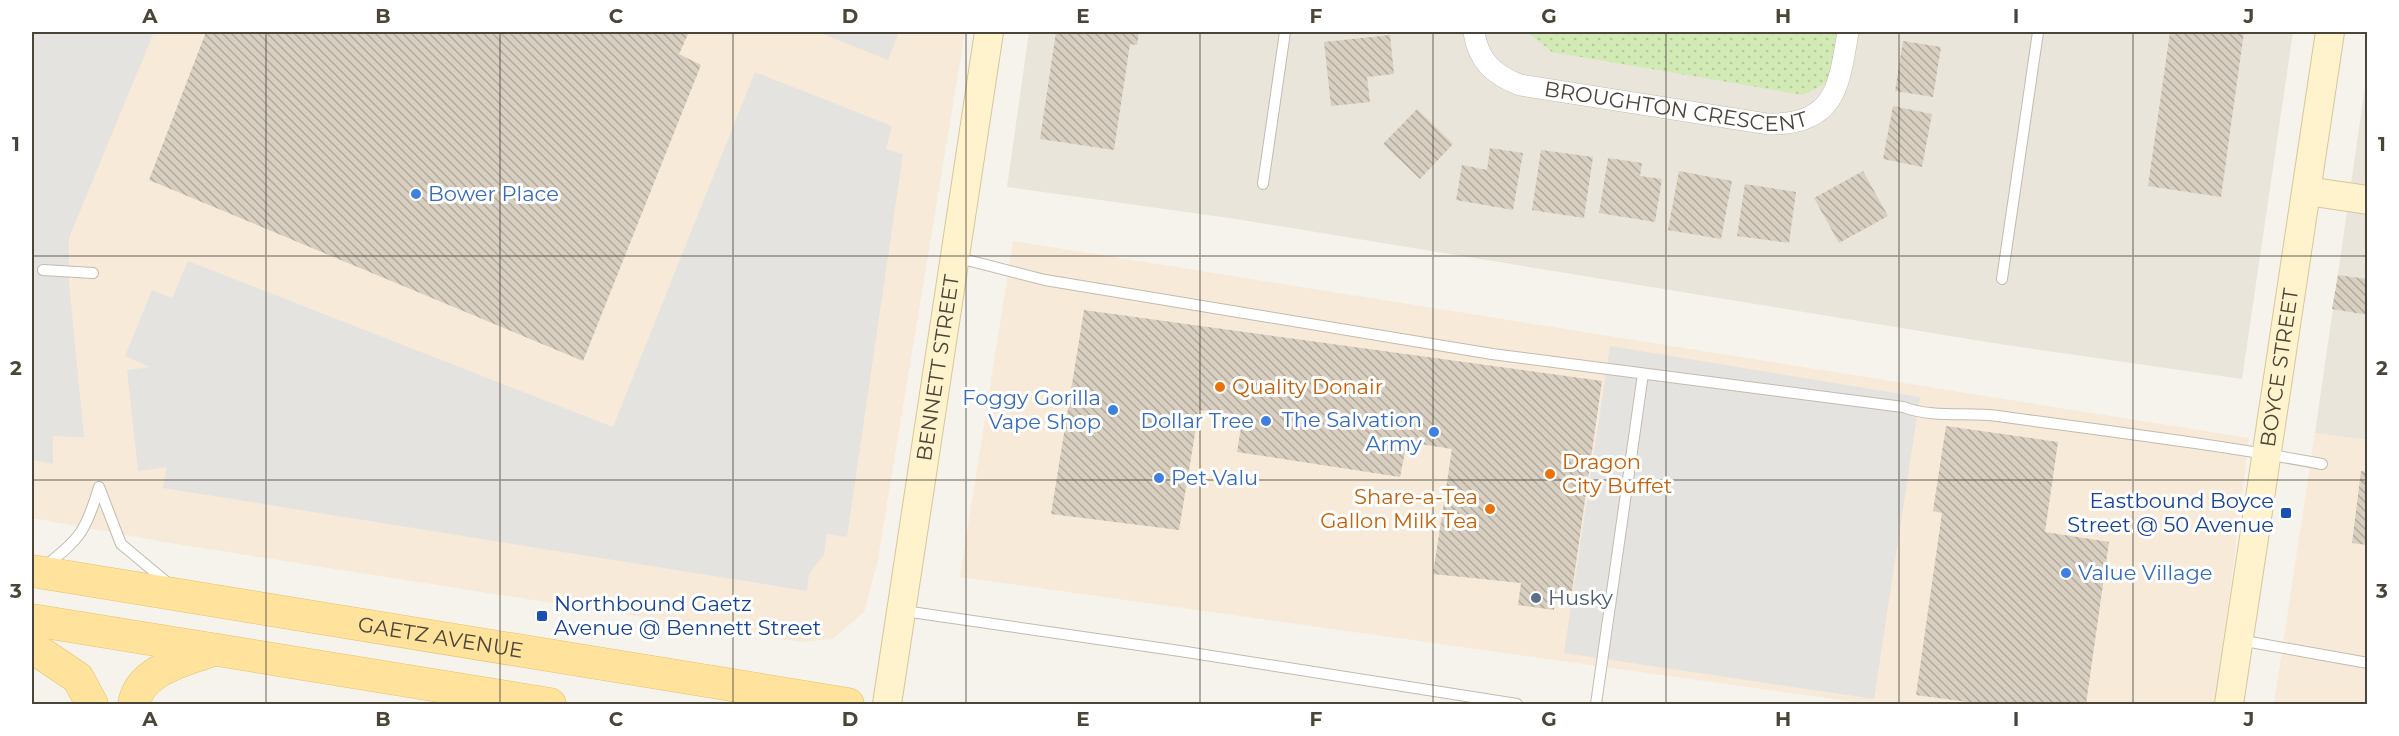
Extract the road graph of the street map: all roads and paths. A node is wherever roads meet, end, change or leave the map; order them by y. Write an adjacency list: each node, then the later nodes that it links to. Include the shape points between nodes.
1 (989, 32): 10 (street, BENNETT STREET)
2 (1286, 32): 7 (lane)
3 (1474, 32): 4 (street, BROUGHTON CRESCENT, via 1478,51 1488,66 1502,78 1520,85 1783,124 1808,117 1830,100 1840,80)
4 (1848, 32)
5 (2038, 32): 13 (lane)
6 (2330, 32): 8 (street, BOYCE STREET)
7 (1263, 184)
8 (2307, 191): 9 (street); 15 (street, BOYCE STREET)
9 (2367, 200)
10 (954, 257): 14 (lane, via 1045,280 1244,315); 19 (street, BENNETT STREET)
11 (43, 270): 12 (lane)
12 (93, 273)
13 (2002, 279)
14 (1643, 374): 15 (lane, via 1903,407 1916,412 1985,414); 31 (lane)
15 (2267, 454): 16 (lane); 21 (street, BOYCE STREET)
16 (2322, 464)
17 (34, 571): 18 (main road, GAETZ AVENUE); 18 (lane, via 72,545 91,514 99,487 121,544)
18 (181, 594): 28 (main road, GAETZ AVENUE)
19 (902, 611): 29 (street, BENNETT STREET); 30 (lane)
20 (32, 620): 23 (main road)
21 (2239, 640): 24 (lane); 32 (street, BOYCE STREET)
22 (32, 647): 25 (main road, via 78,678)
23 (213, 650): 26 (main road, via 162,670 141,687); 27 (main road)
24 (2367, 663)
25 (92, 705)
26 (134, 705)
27 (550, 705)
28 (848, 705)
29 (887, 705)
30 (1517, 705)
31 (1596, 705)
32 (2229, 705)

